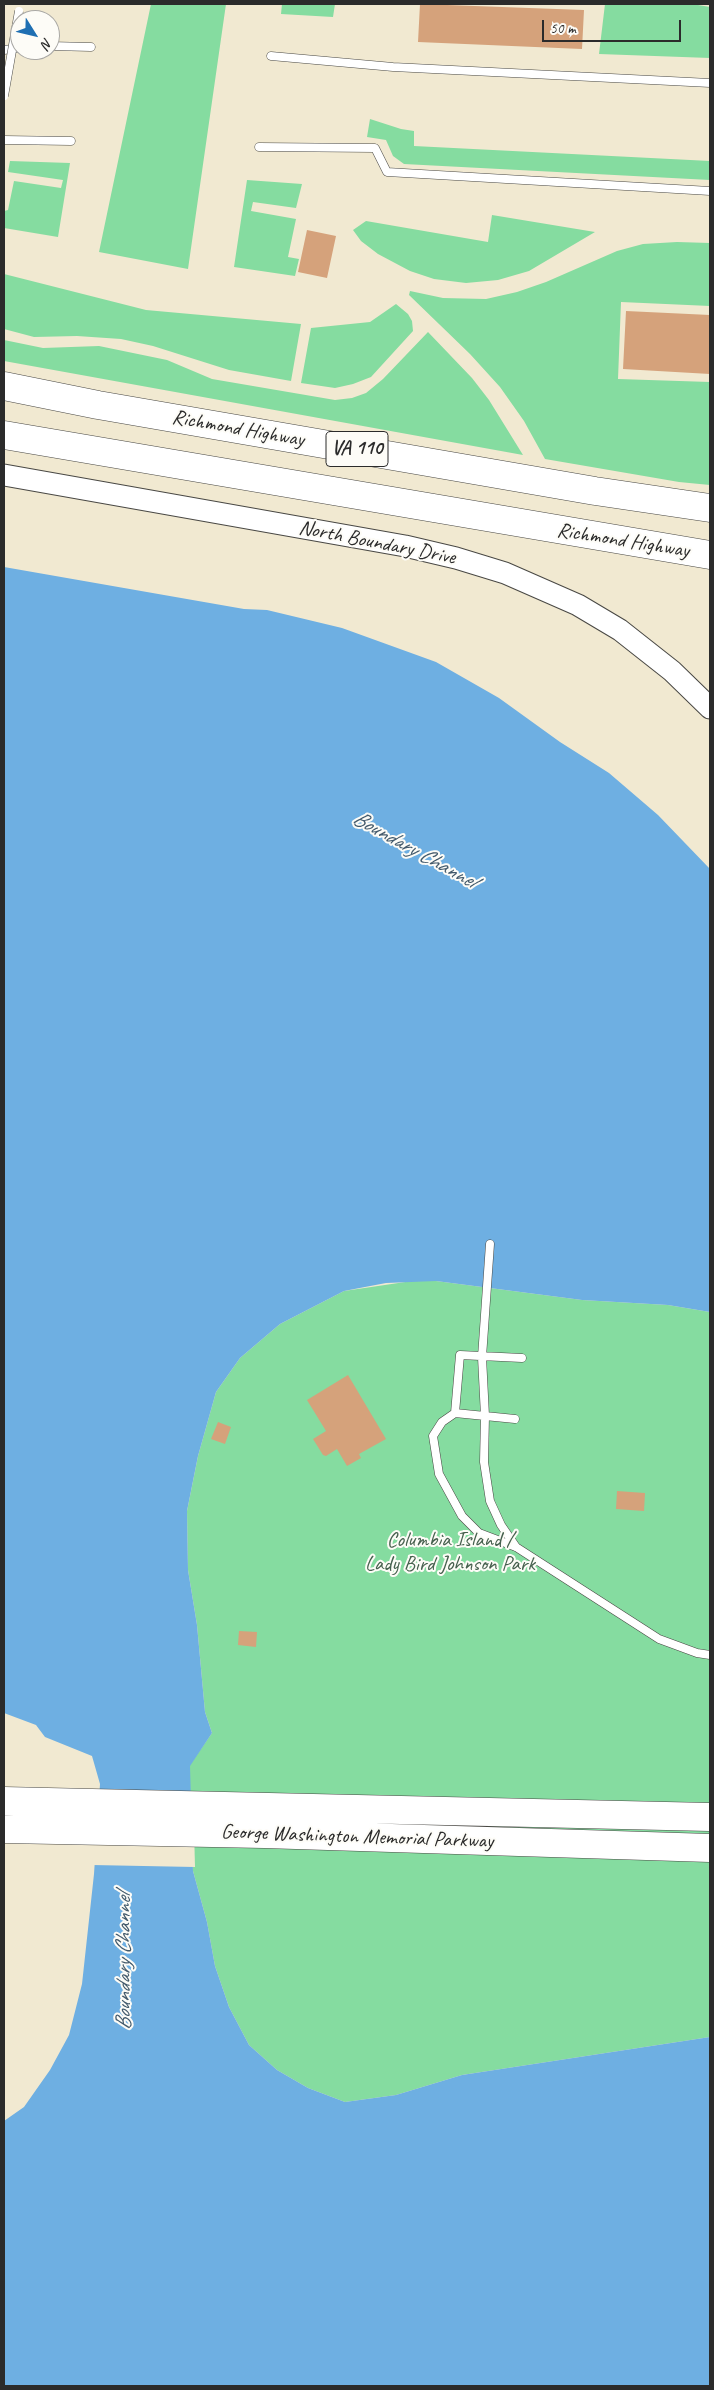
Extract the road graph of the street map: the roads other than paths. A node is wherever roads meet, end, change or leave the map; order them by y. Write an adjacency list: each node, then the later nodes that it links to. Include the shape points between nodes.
1 (20, 7): 6 (lane, bridge)
2 (60, 46): 3 (lane)
3 (91, 47)
4 (271, 56): 5 (lane, via 403,68)
5 (710, 83)
6 (4, 96)
7 (4, 140): 8 (lane)
8 (71, 141)
9 (259, 147): 10 (lane, via 375,148 387,172)
10 (710, 190)
11 (4, 386): 14 (highway, Richmond Highway / VA 110, via 595,491)
12 (4, 435): 15 (highway, Richmond Highway / VA 110)
13 (4, 475): 16 (street, North Boundary Drive, via 405,546 505,573 578,605 620,630 672,671)
14 (710, 508)
15 (710, 555)
16 (710, 708)
17 (490, 1244): 18 (lane)
18 (482, 1356): 19 (lane); 20 (lane, via 460,1354); 21 (lane)
19 (522, 1358)
20 (455, 1413): 21 (lane); 23 (lane, via 442,1422 433,1436 438,1474 462,1516 479,1533)
21 (485, 1416): 22 (lane); 23 (lane, via 484,1462 490,1501)
22 (515, 1420)
23 (516, 1547): 24 (lane, via 659,1638)
24 (710, 1655)
25 (11, 1801): 26 (highway, George Washington Memorial Parkway)
26 (705, 1815)
27 (8, 1831): 28 (highway, George Washington Memorial Parkway, via 264,1834)
28 (710, 1848)

